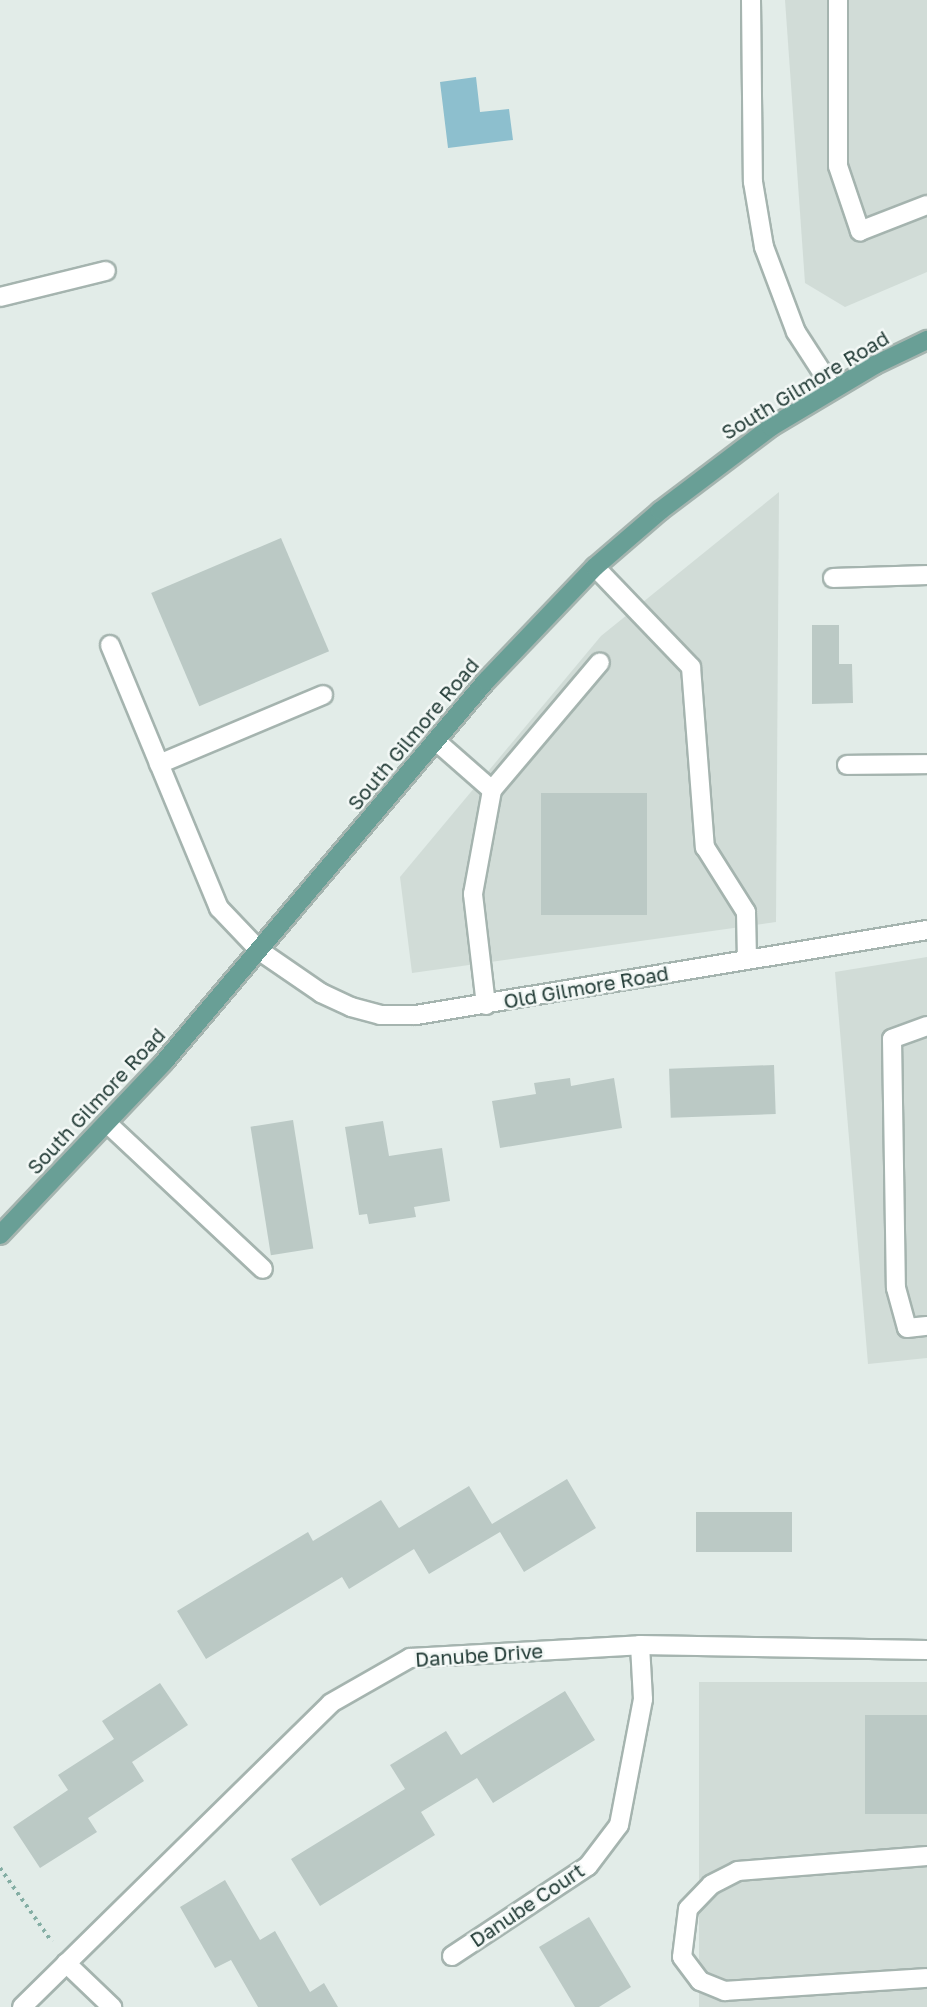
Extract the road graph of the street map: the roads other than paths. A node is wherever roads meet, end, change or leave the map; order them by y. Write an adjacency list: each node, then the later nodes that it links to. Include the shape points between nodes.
1 (751, 0): 7 (street, via 753,182 764,247 796,332)
2 (838, 0): 3 (street, via 838,166 860,231)
3 (927, 205)
4 (106, 271): 5 (street)
5 (0, 297)
6 (927, 339): 7 (main road, South Gilmore Road)
7 (833, 389): 8 (main road, South Gilmore Road, via 716,467)
8 (595, 567): 14 (main road, South Gilmore Road, via 486,681); 21 (street, via 691,667 705,848 746,912)
9 (927, 575): 10 (street)
10 (833, 578)
11 (110, 645): 15 (street, Old Gilmore Road)
12 (600, 662): 18 (street)
13 (323, 694): 15 (street)
14 (436, 741): 18 (street); 20 (main road, South Gilmore Road)
15 (159, 764): 20 (street, Old Gilmore Road, via 219,908)
16 (927, 764): 17 (street)
17 (847, 765)
18 (492, 790): 22 (street, via 473,894)
19 (927, 930): 21 (street, Old Gilmore Road)
20 (260, 951): 22 (street, Old Gilmore Road, via 321,993 381,1015 416,1015); 24 (main road, South Gilmore Road)
21 (747, 959): 22 (street, Old Gilmore Road)
22 (486, 1005)
23 (927, 1026): 27 (street, via 892,1039 896,1288 907,1328)
24 (108, 1124): 25 (main road, South Gilmore Road); 26 (street)
25 (0, 1235)
26 (263, 1269)
27 (927, 1326)
28 (640, 1645): 29 (street, Danube Drive); 31 (street, Danube Court, via 643,1699 619,1825 588,1866); 32 (street, Danube Drive, via 410,1658 331,1703)
29 (927, 1650)
30 (927, 1856): 33 (street, via 738,1871 711,1885 688,1909 682,1957 700,1981 725,1991)
31 (452, 1956)
32 (66, 1963): 34 (street, Danube Drive); 35 (street)
33 (927, 1978)
34 (22, 2007)
35 (112, 2007)

